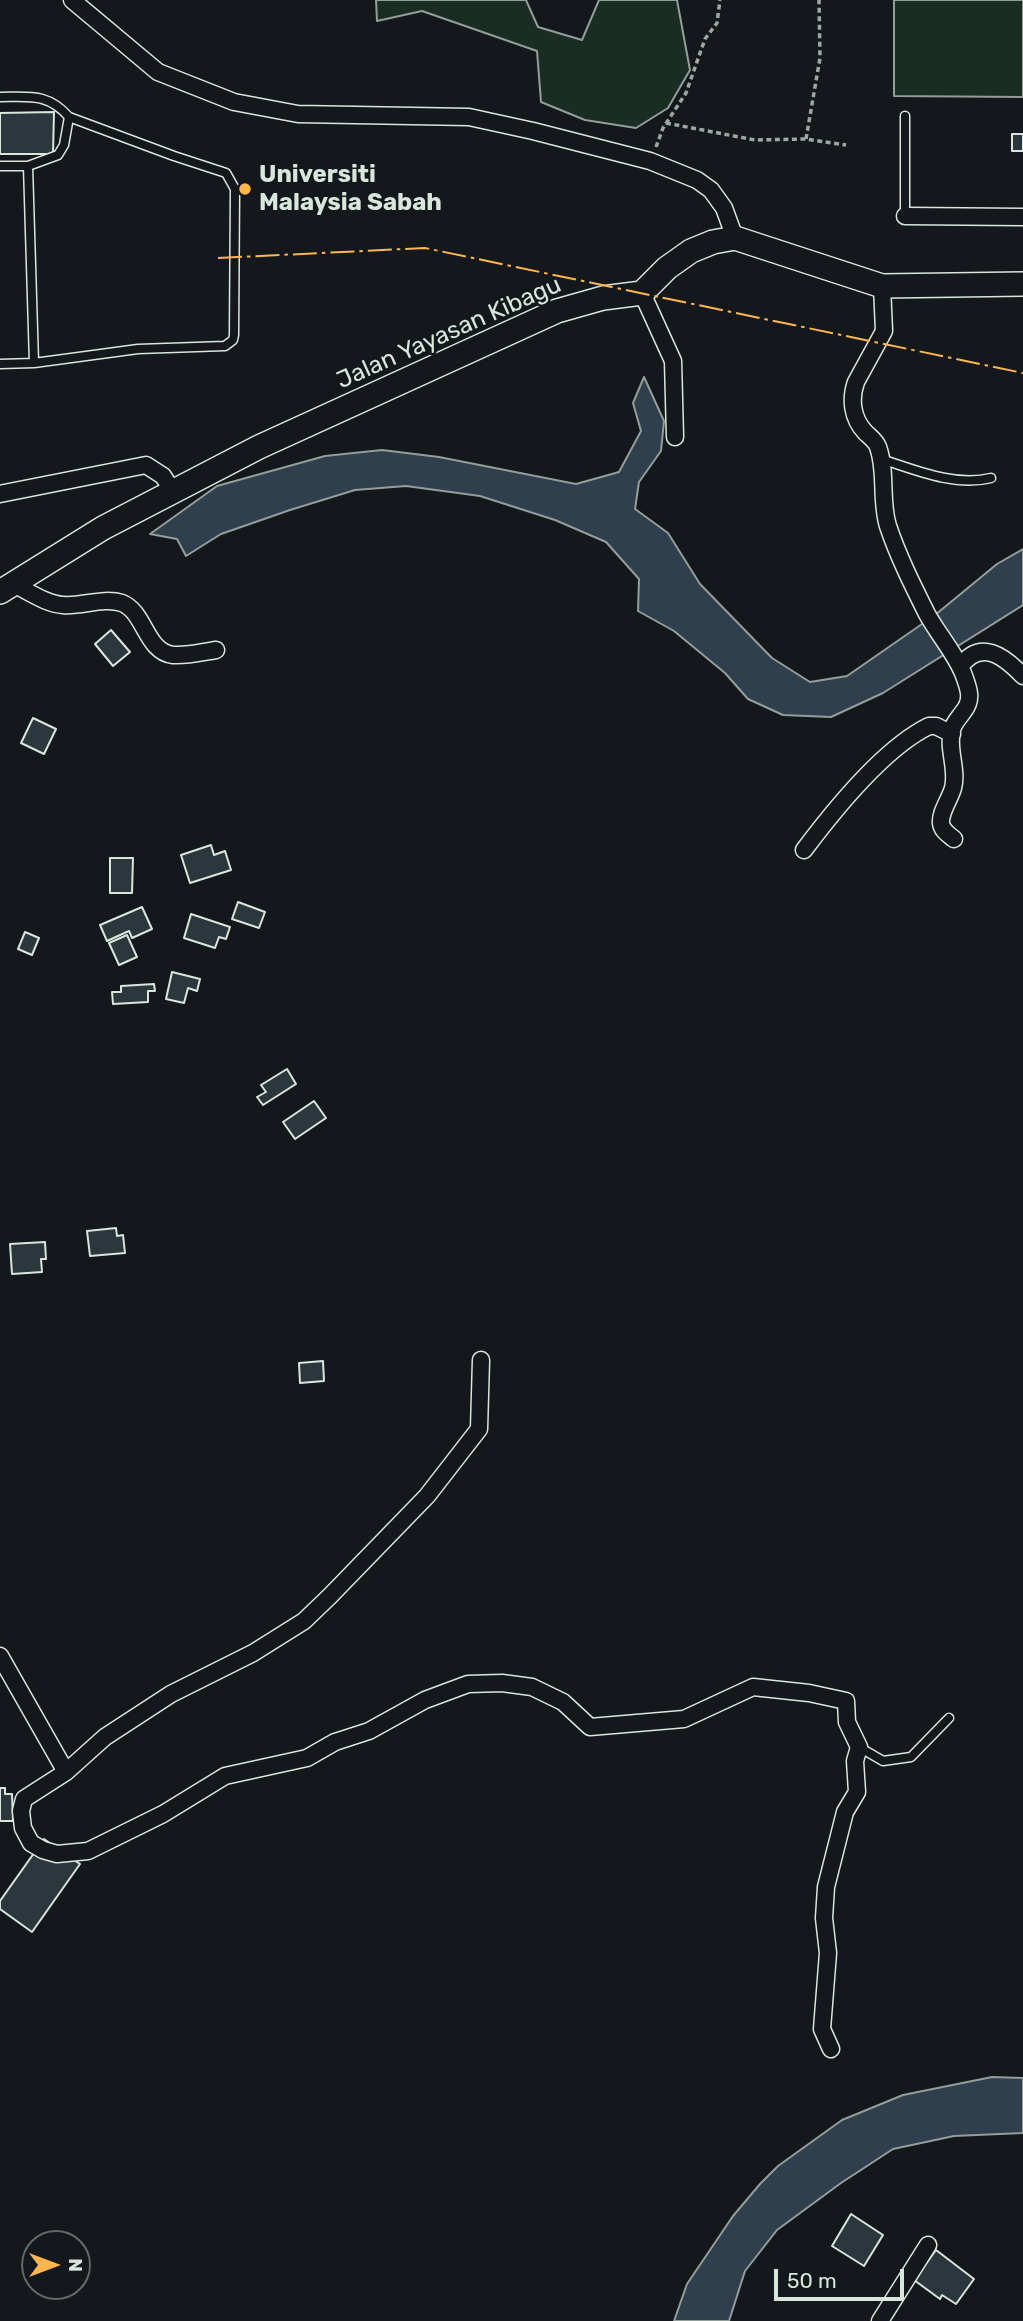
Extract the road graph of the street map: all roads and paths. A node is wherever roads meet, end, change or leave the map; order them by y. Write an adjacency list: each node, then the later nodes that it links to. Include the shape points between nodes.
1 (72, 0): 10 (street, via 158,72 234,102 298,114 469,117)
2 (720, 0): 7 (path, via 717,23 705,38 687,93)
3 (819, 0): 8 (path, via 820,58)
4 (0, 97): 6 (lane, via 48,100)
5 (905, 116): 13 (lane)
6 (69, 117): 12 (lane, via 58,155); 19 (lane, via 226,173 232,180 234,335 225,346 138,349)
7 (666, 123): 8 (path, via 755,140); 10 (path)
8 (806, 139): 9 (path)
9 (846, 145)
10 (650, 162): 15 (street, via 711,190 724,208)
11 (0, 166): 12 (lane)
12 (28, 166): 19 (lane)
13 (905, 216): 14 (street)
14 (1023, 217)
15 (735, 238): 17 (street); 18 (street, via 691,251)
16 (1023, 284): 17 (street)
17 (882, 286): 22 (street, via 884,331 856,382 853,405 856,421 877,444)
18 (642, 293): 21 (street, via 673,362); 24 (street, Jalan Yayasan Kibagu, via 557,311 259,447)
19 (34, 363): 20 (lane)
20 (0, 364)
21 (675, 437)
22 (881, 459): 23 (lane, via 928,475); 28 (street, via 887,524 928,614)
23 (991, 478)
24 (174, 493): 25 (street, via 163,476 146,466); 26 (street, Jalan Yayasan Kibagu, via 103,528)
25 (0, 494)
26 (7, 588): 27 (street, via 62,605 123,604 163,652)
27 (216, 650)
28 (956, 661): 29 (street, via 989,652); 30 (street, via 970,698)
29 (1023, 676)
30 (951, 734): 31 (street, via 954,787 941,821); 32 (street, via 929,726 892,752 824,822)
31 (954, 839)
32 (804, 850)
33 (481, 1360): 37 (street, via 479,1429 427,1496 330,1596 304,1621 253,1653 141,1712)
34 (0, 1656): 37 (street)
35 (949, 1718): 36 (lane, via 911,1758 883,1761)
36 (859, 1746): 37 (street, via 847,1723 846,1701 809,1693 753,1687 684,1719 590,1727 563,1702 532,1687 468,1684 307,1758 225,1776 163,1814 88,1851 57,1854 31,1843 21,1811 24,1799 33,1791); 38 (street, via 857,1791 845,1812 826,1887 828,1953 822,2029)
37 (66, 1772)
38 (831, 2049)
39 (928, 2245): 40 (street)
40 (880, 2321)

